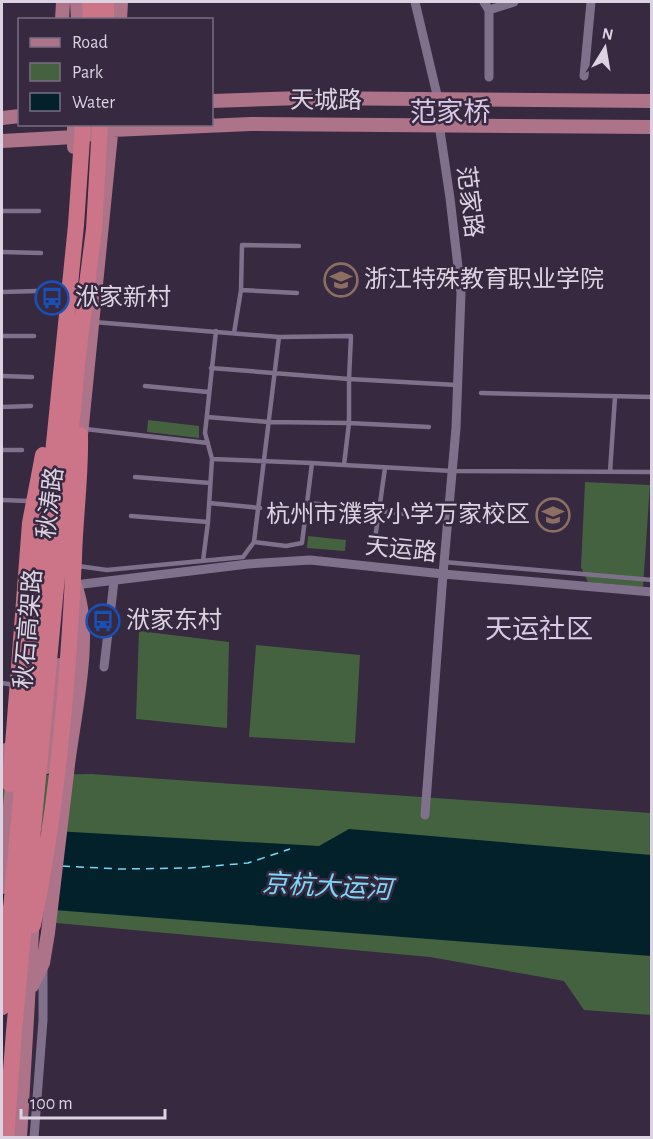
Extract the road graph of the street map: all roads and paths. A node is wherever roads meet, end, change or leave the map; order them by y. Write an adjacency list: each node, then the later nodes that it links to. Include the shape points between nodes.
1 (63, 2): 10 (main road)
2 (77, 2): 11 (main road)
3 (90, 2): 12 (highway)
4 (106, 2): 13 (highway)
5 (120, 2): 14 (main road)
6 (415, 2): 17 (street)
7 (514, 2): 9 (street)
8 (591, 2): 15 (street)
9 (486, 6): 16 (street)
10 (62, 18)
11 (78, 18)
12 (91, 18)
13 (106, 18)
14 (120, 18)
15 (584, 76)
16 (489, 77)
17 (438, 99): 18 (main road, 天城路); 19 (main road, 天城路)
18 (213, 101)
19 (651, 101)
20 (18, 116): 21 (main road)
21 (2, 118)
22 (439, 124): 23 (main road, 天城路); 25 (main road, 天城路); 49 (street, 范家路, via 460,292)
23 (213, 125)
24 (108, 126): 26 (main road, 天城路); 37 (main road, 秋涛路); 43 (highway, 秋石高架路, via 94,229)
25 (651, 126)
26 (77, 128): 27 (main road, 天城路); 43 (highway, 秋石高架路); 76 (main road, 秋涛路)
27 (2, 141)
28 (2, 211): 29 (lane)
29 (39, 211)
30 (299, 246): 33 (lane, via 242,245)
31 (2, 252): 32 (lane)
32 (41, 253)
33 (241, 290): 36 (lane); 39 (lane)
34 (37, 291): 35 (lane)
35 (2, 292)
36 (297, 292)
37 (94, 322): 38 (lane); 61 (main road, 秋涛路)
38 (216, 331): 39 (lane); 44 (lane)
39 (234, 333): 42 (lane)
40 (2, 336): 41 (lane)
41 (34, 336)
42 (279, 337): 45 (lane); 48 (lane, via 351,336)
43 (70, 354): 99 (highway, via 30,523); 101 (highway, via 80,457 69,664); 103 (highway, 秋石高架路); 105 (highway, 秋石高架路)
44 (211, 368): 45 (lane); 51 (lane)
45 (274, 375): 48 (lane); 58 (lane)
46 (2, 376): 47 (lane)
47 (32, 377)
48 (349, 379): 49 (lane); 59 (lane)
49 (457, 385): 70 (street, 范家路)
50 (145, 386): 51 (lane)
51 (208, 392): 57 (lane)
52 (481, 393): 53 (lane)
53 (615, 397): 54 (lane); 71 (lane)
54 (651, 397)
55 (31, 406): 56 (lane)
56 (2, 407)
57 (207, 417): 58 (lane); 62 (lane)
58 (268, 422): 59 (lane); 66 (lane)
59 (349, 423): 60 (lane); 68 (lane)
60 (429, 427)
61 (82, 429): 62 (lane); 88 (main road, 秋涛路)
62 (208, 443): 65 (lane)
63 (2, 450): 64 (lane)
64 (22, 450)
65 (212, 459): 66 (lane); 74 (lane)
66 (263, 462): 67 (lane); 79 (lane)
67 (312, 463): 68 (lane); 78 (lane)
68 (344, 465): 69 (lane)
69 (385, 468): 70 (lane); 80 (lane)
70 (452, 471): 71 (lane); 87 (street, 范家路)
71 (610, 472): 72 (lane)
72 (651, 472)
73 (135, 477): 74 (lane)
74 (210, 483): 77 (lane)
75 (2, 500): 76 (lane)
76 (41, 501): 90 (main road, 秋涛路)
77 (209, 503): 79 (lane); 83 (lane)
78 (309, 503): 80 (lane); 85 (lane, via 302,543 286,546)
79 (260, 508): 85 (lane)
80 (379, 511): 82 (lane); 84 (lane)
81 (130, 516): 83 (lane)
82 (433, 517)
83 (208, 522): 86 (lane)
84 (375, 539)
85 (254, 542): 86 (lane, via 243,557)
86 (203, 561): 88 (lane, via 107,570)
87 (444, 562): 89 (street, 范家路); 91 (lane)
88 (67, 564): 93 (main road); 101 (main road, 秋涛路)
89 (443, 574): 92 (street, 天运路, via 310,560); 94 (street, 天运路); 98 (street, 范家路)
90 (32, 579): 96 (main road); 97 (main road, 秋涛路, via 25,677)
91 (651, 580)
92 (114, 581): 93 (street, 天运路); 95 (street)
93 (75, 585): 102 (main road, via 83,635 45,948)
94 (651, 592)
95 (104, 667)
96 (8, 684): 97 (main road)
97 (7, 774): 99 (main road)
98 (425, 814)
99 (8, 822): 100 (main road)
100 (2, 887)
101 (32, 932): 102 (main road, 秋涛路)
102 (37, 959): 104 (street, via 43,1020); 106 (main road, via 28,996)
103 (2, 1007)
104 (34, 1114): 107 (street); 108 (street)
105 (6, 1137)
106 (20, 1137)
107 (25, 1137)
108 (34, 1137)

